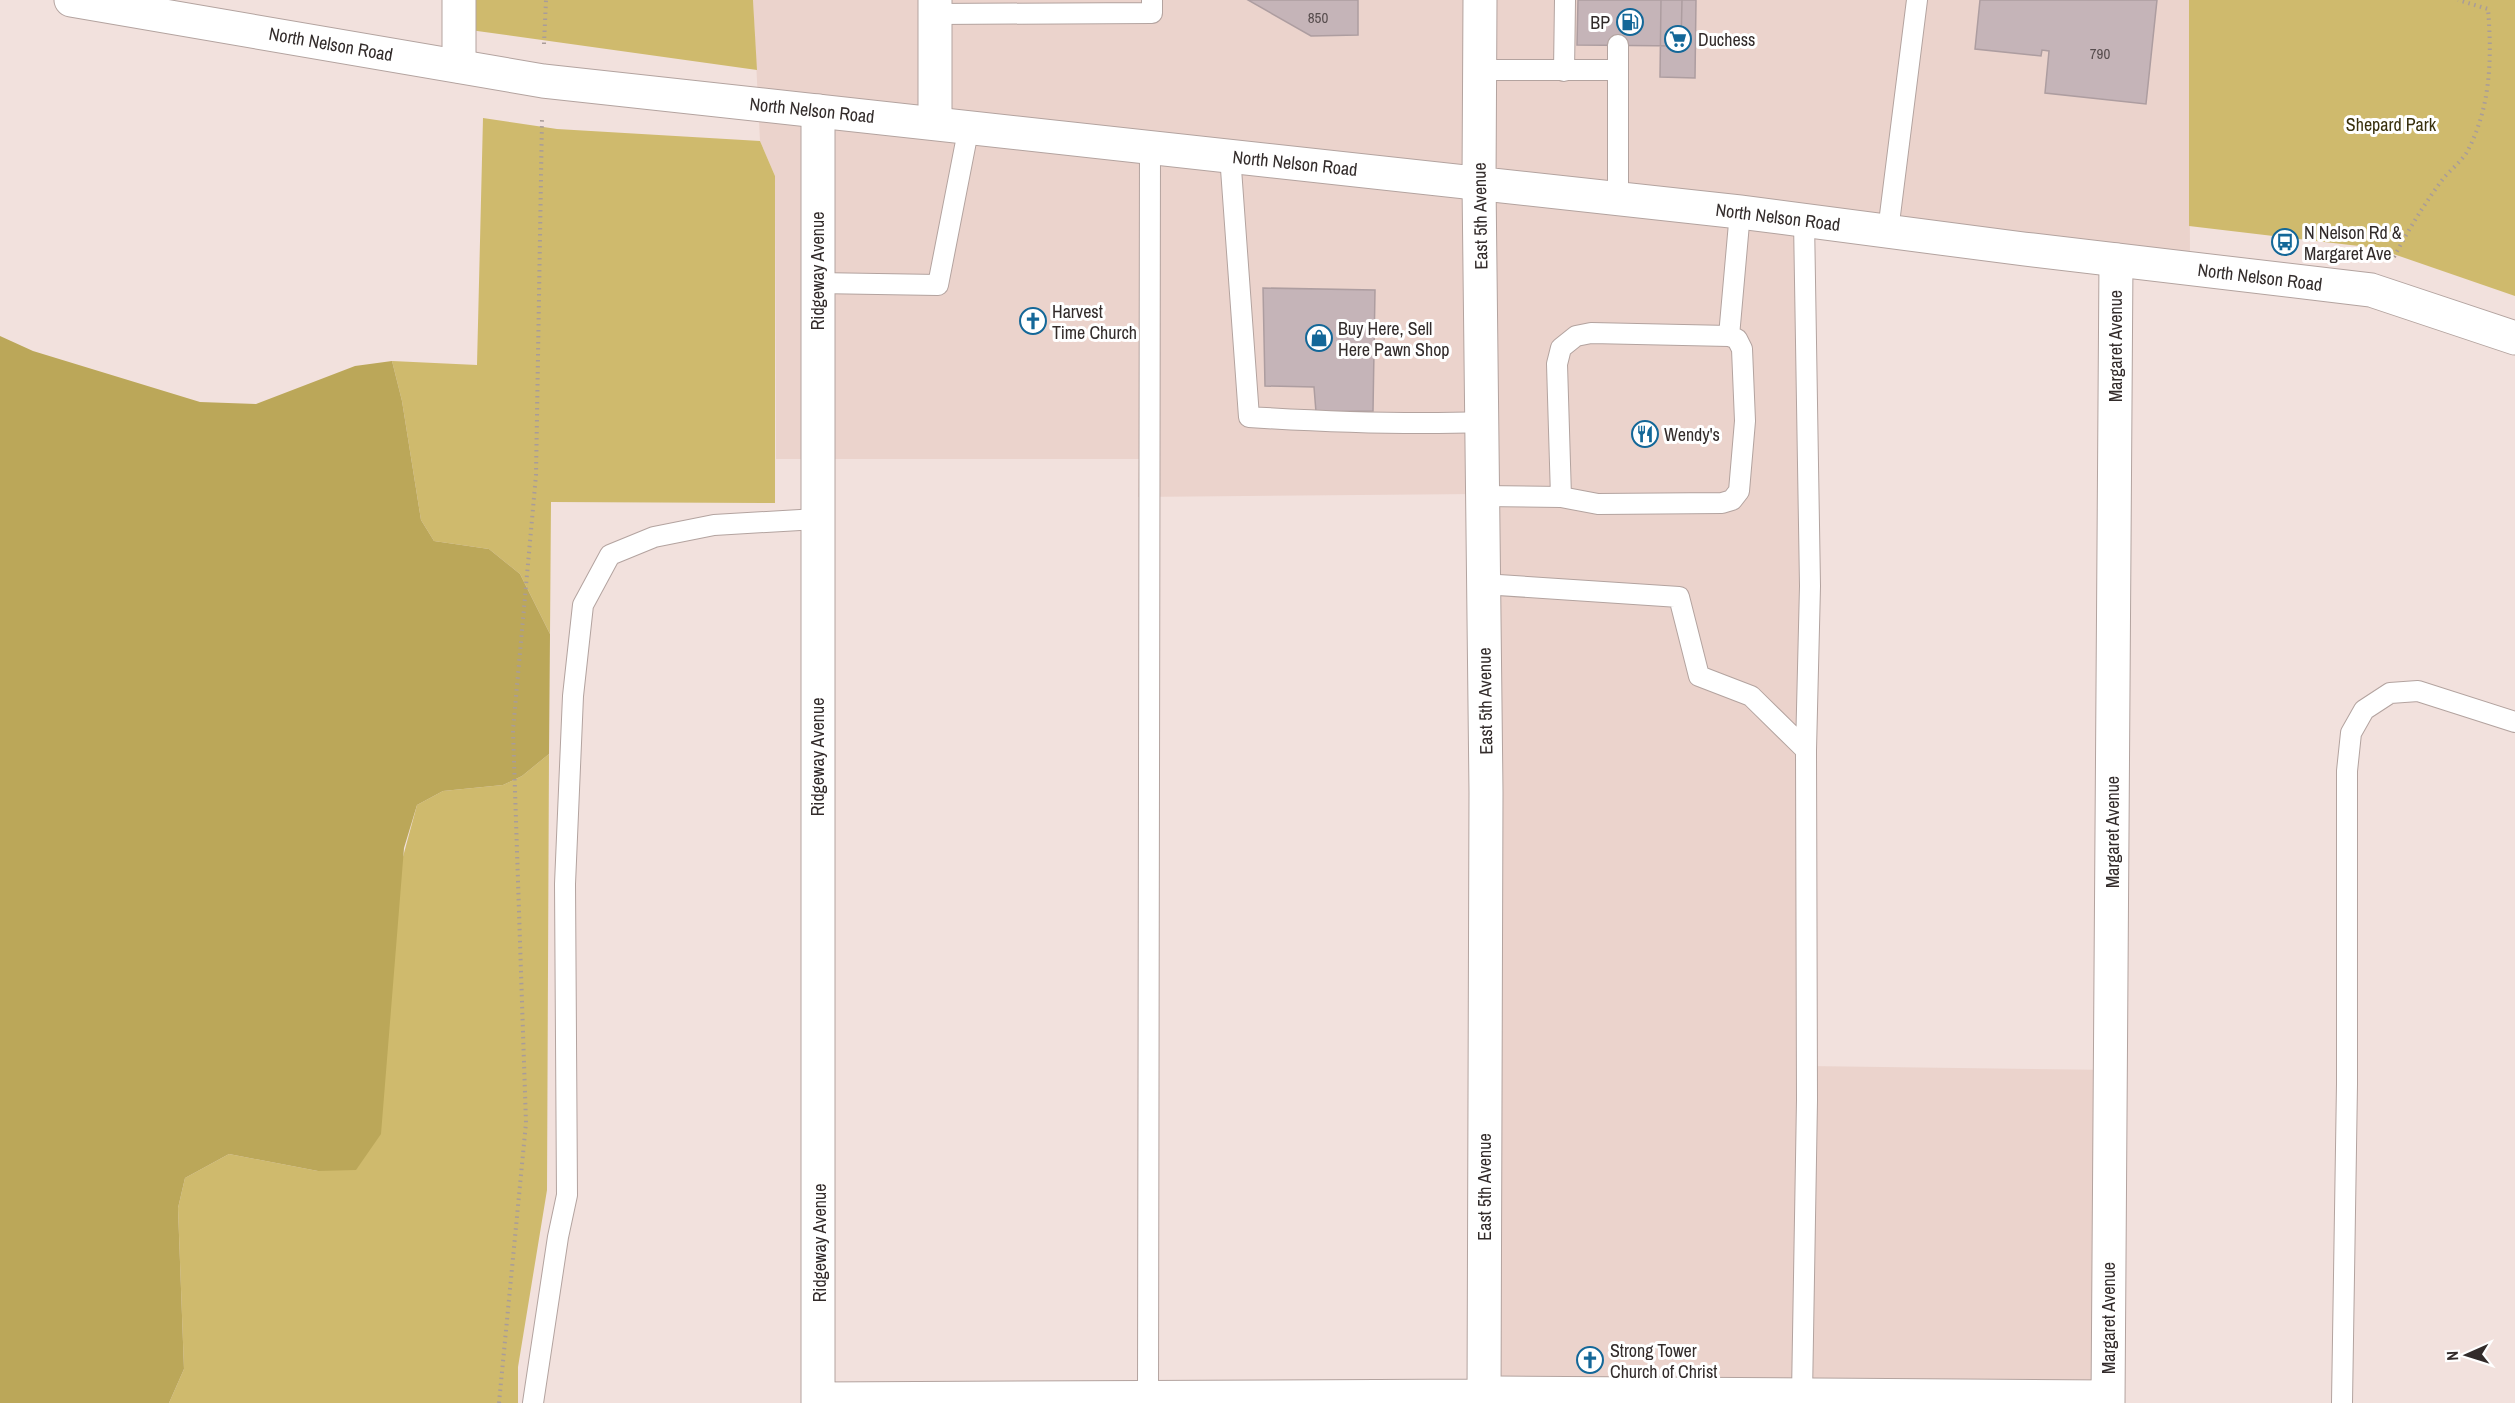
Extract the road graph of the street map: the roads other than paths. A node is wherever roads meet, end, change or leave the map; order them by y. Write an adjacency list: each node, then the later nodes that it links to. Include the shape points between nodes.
1 (71, 0): 9 (main road, North Nelson Road)
2 (459, 0): 9 (main road)
3 (1152, 0): 7 (lane, via 1152,13)
4 (1480, 0): 10 (main road, East 5th Avenue)
5 (1565, 0): 11 (lane)
6 (1917, 0): 22 (lane)
7 (935, 7): 14 (main road)
8 (1618, 45): 12 (lane)
9 (459, 66): 13 (main road, North Nelson Road, via 543,81)
10 (1479, 70): 11 (lane); 18 (main road, East 5th Avenue)
11 (1564, 70): 12 (lane)
12 (1618, 70): 19 (lane)
13 (818, 111): 14 (main road, North Nelson Road); 24 (main road, Ridgeway Avenue)
14 (935, 122): 15 (main road, North Nelson Road)
15 (969, 126): 16 (main road, North Nelson Road); 24 (lane, via 938,285)
16 (1150, 146): 17 (main road, North Nelson Road); 34 (lane)
17 (1230, 155): 18 (main road, North Nelson Road); 27 (lane, via 1249,417 1361,424)
18 (1479, 183): 19 (main road, North Nelson Road); 27 (main road, East 5th Avenue)
19 (1618, 198): 20 (main road, North Nelson Road)
20 (1740, 212): 21 (main road, North Nelson Road); 25 (lane)
21 (1803, 220): 22 (main road, North Nelson Road); 33 (lane, via 1810,586)
22 (1888, 231): 23 (main road, North Nelson Road)
23 (2116, 260): 26 (main road, North Nelson Road, via 2371,290); 38 (main road, Margaret Avenue)
24 (818, 283): 30 (main road, Ridgeway Avenue)
25 (1729, 336): 29 (lane, via 1591,333 1576,336 1561,348 1557,364); 29 (lane, via 1737,339 1742,349 1745,421 1739,491 1732,500 1598,504)
26 (2515, 338)
27 (1483, 422): 28 (main road, East 5th Avenue)
28 (1482, 495): 29 (lane); 31 (main road, East 5th Avenue)
29 (1568, 498)
30 (817, 519): 39 (main road, Ridgeway Avenue); 40 (lane, via 714,525 654,537 610,555 583,606 573,696 565,884 567,1195)
31 (1484, 584): 33 (lane, via 1680,597 1699,676 1751,696); 36 (main road, East 5th Avenue)
32 (2515, 722): 41 (lane, via 2418,691 2390,693 2364,710 2350,733)
33 (1806, 750): 35 (lane)
34 (1148, 1398): 37 (main road); 39 (main road)
35 (1811, 1398): 36 (main road, via 1496,1393); 38 (main road)
36 (1484, 1399): 37 (main road)
37 (1223, 1400)
38 (2108, 1400)
39 (818, 1401)
40 (533, 1403)
41 (2342, 1403)

